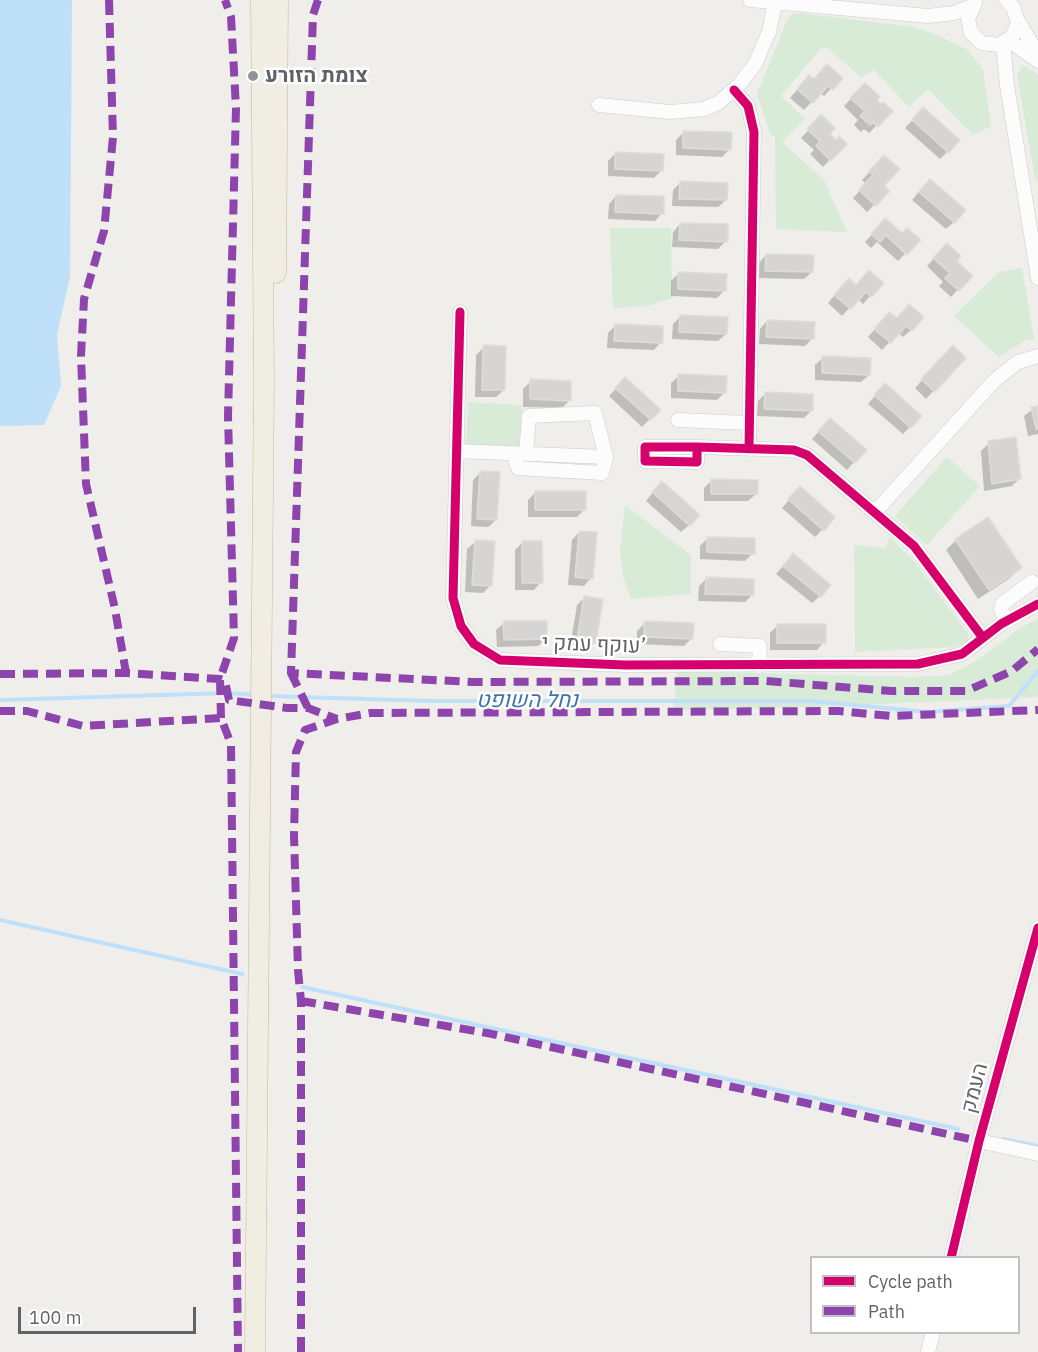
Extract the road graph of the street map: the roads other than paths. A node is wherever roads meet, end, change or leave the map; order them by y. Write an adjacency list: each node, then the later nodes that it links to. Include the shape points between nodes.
1 (750, 0): 5 (street)
2 (1007, 0): 7 (street)
3 (274, 1): 34 (highway)
4 (978, 1): 6 (street, via 954,13); 8 (street, via 968,18)
5 (775, 3): 6 (street); 14 (street, via 764,47)
6 (928, 16): 8 (street)
7 (1017, 19): 9 (street, via 1016,30); 11 (street)
8 (971, 33): 10 (street)
9 (1006, 42): 10 (street, via 990,46); 12 (street); 13 (street)
10 (982, 43): 13 (street, via 994,57)
11 (1038, 55)
12 (1038, 61)
13 (1007, 85): 16 (street)
14 (734, 90): 15 (street, via 718,103 687,112); 22 (street, via 751,112 754,132)
15 (599, 105)
16 (1031, 197): 17 (street)
17 (1034, 227): 18 (street)
18 (1038, 278)
19 (460, 312): 25 (street, עוקף עמק י’)
20 (1038, 356): 27 (street, via 1018,362 995,380)
21 (678, 420): 22 (street)
22 (749, 423): 24 (street)
23 (697, 447): 24 (street)
24 (749, 449): 27 (street, via 803,452)
25 (456, 451): 26 (street); 33 (street, עוקף עמק י’, via 453,598 461,626 474,644 500,660)
26 (520, 454): 26 (street, via 518,468 602,473 606,458 595,413 530,416)
27 (875, 512): 31 (street, via 919,551)
28 (1032, 582): 30 (street, via 1002,604)
29 (1038, 604): 30 (street, עוקף עמק י’)
30 (1007, 621): 31 (street, עוקף עמק י’)
31 (983, 638): 33 (street, עוקף עמק י’, via 962,654 918,664)
32 (720, 645): 33 (street, via 760,646)
33 (759, 666)
34 (265, 724): 40 (highway); 41 (highway)
35 (1038, 928): 36 (street, העמק)
36 (979, 1141): 37 (street); 38 (street, העמק)
37 (1038, 1154)
38 (951, 1256)
39 (932, 1334): 42 (street)
40 (255, 1352)
41 (267, 1352)
42 (928, 1352)

